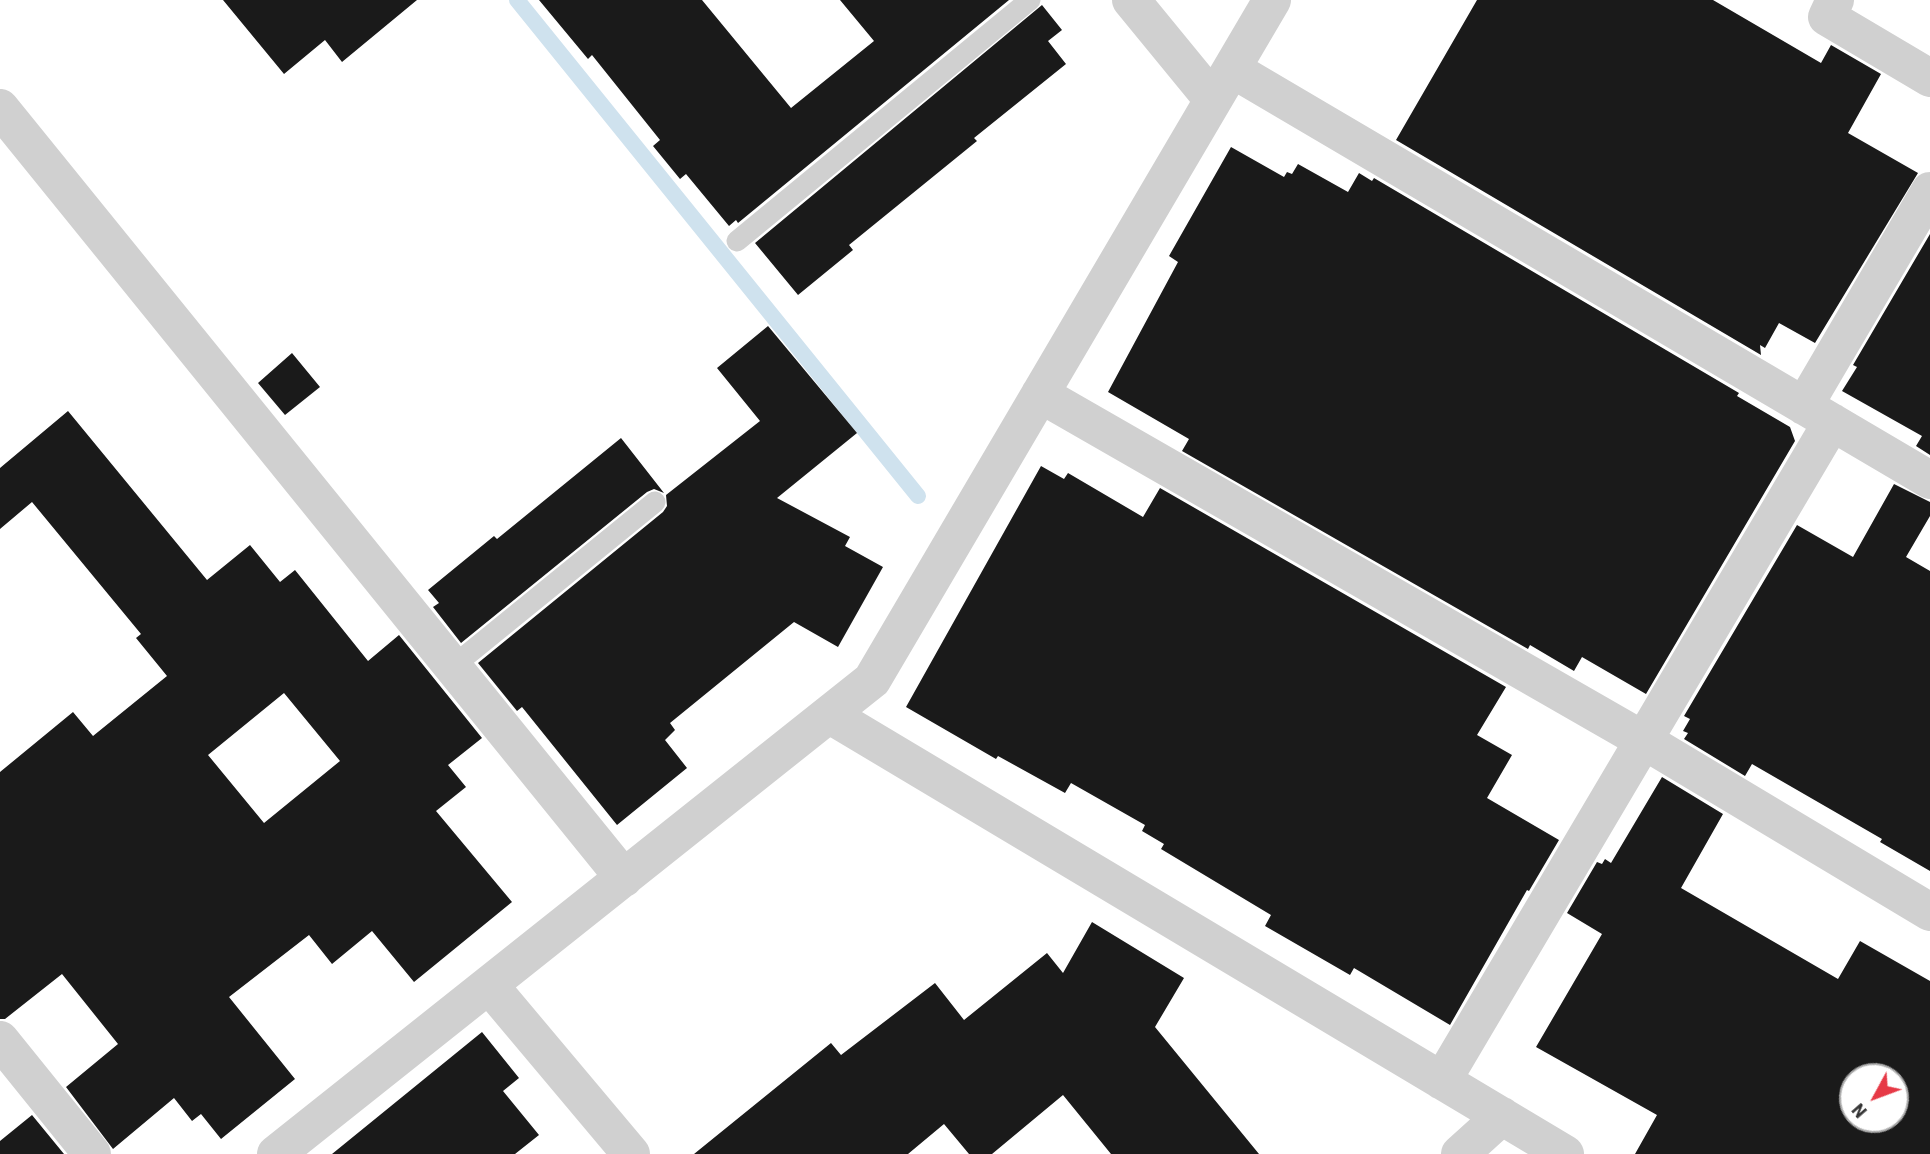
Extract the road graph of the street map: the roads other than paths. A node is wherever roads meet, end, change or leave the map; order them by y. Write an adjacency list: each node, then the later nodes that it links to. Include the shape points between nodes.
1 (1030, 0): 9 (lane)
2 (1131, 0): 6 (street)
3 (1272, 0): 6 (street)
4 (1835, 0): 5 (street, via 1826,16)
5 (1930, 78)
6 (1222, 84): 10 (street); 11 (street)
7 (0, 108): 14 (street)
8 (1930, 191): 11 (street)
9 (737, 241)
10 (1041, 394): 15 (street, via 872,680); 16 (street)
11 (1818, 414): 12 (street); 16 (street)
12 (1930, 480)
13 (655, 502): 14 (lane)
14 (452, 667): 17 (street)
15 (830, 715): 17 (street); 21 (street)
16 (1643, 740): 18 (street); 21 (street)
17 (624, 878): 19 (street)
18 (1930, 912)
19 (489, 985): 24 (street); 25 (street)
20 (0, 1040): 23 (street)
21 (1443, 1081): 22 (street)
22 (1502, 1116): 26 (street); 27 (street)
23 (92, 1154)
24 (276, 1154)
25 (631, 1154)
26 (1460, 1154)
27 (1565, 1154)

